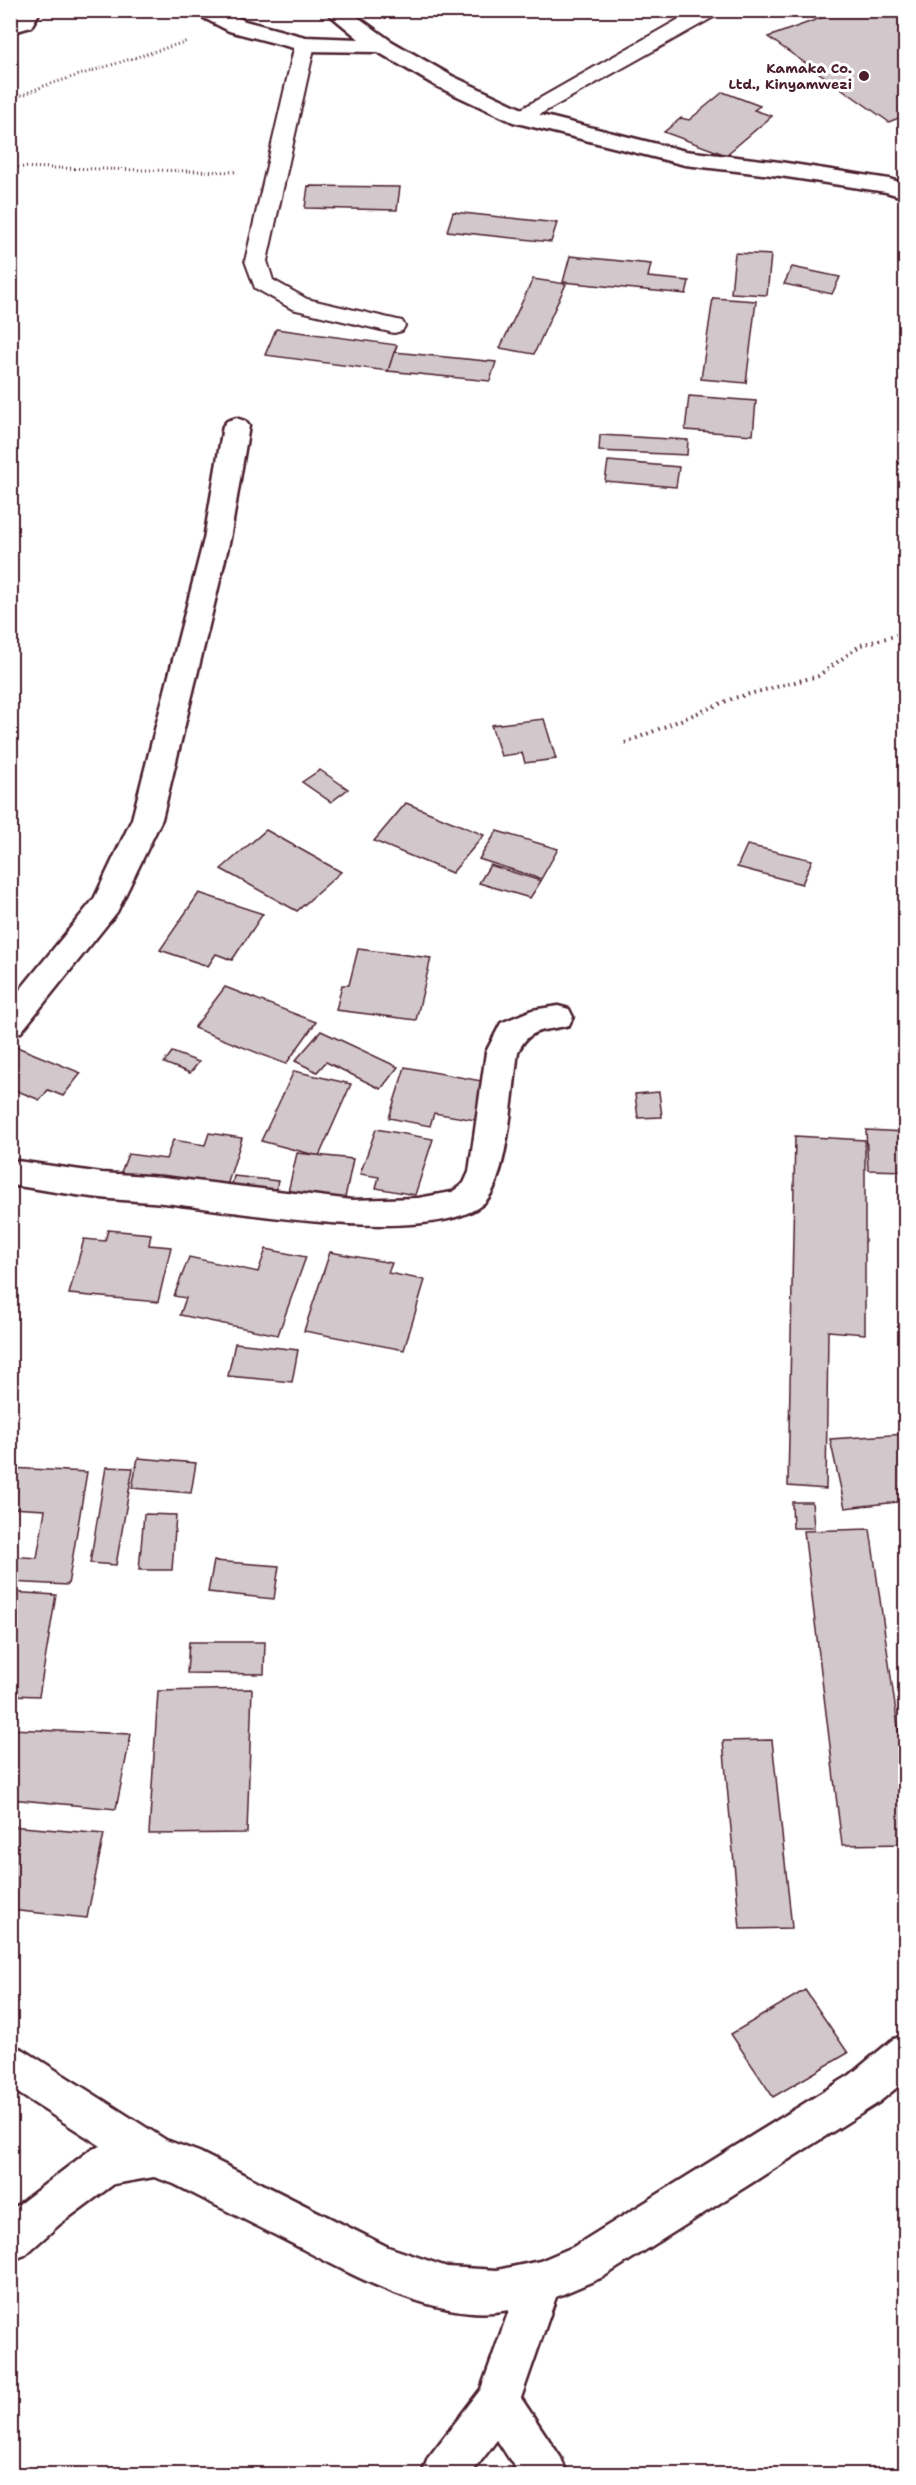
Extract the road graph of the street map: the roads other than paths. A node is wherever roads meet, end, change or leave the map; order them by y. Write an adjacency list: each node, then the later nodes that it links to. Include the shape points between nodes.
1 (31, 10): 5 (street, via 22,22)
2 (206, 10): 6 (street, via 237,26)
3 (334, 10): 7 (street)
4 (712, 10): 8 (lane)
5 (10, 27)
6 (305, 44): 7 (street); 10 (lane, via 256,261 263,283 300,304)
7 (383, 46): 8 (street, via 444,81)
8 (521, 117): 9 (street, via 685,158 780,169)
9 (906, 191)
10 (394, 326)
11 (236, 426): 13 (street, via 217,539 147,819 106,904)
12 (558, 1017): 14 (street, via 532,1021 512,1031 502,1052 485,1172 476,1191 460,1203 417,1211 352,1213)
13 (10, 1024)
14 (10, 1172)
15 (906, 2054): 19 (street, via 864,2089 644,2228 588,2262)
16 (10, 2064): 17 (street)
17 (154, 2156): 18 (street, via 105,2165); 19 (street, via 184,2167 380,2266 447,2288 497,2290)
18 (10, 2240)
19 (540, 2282): 20 (street)
20 (498, 2402): 21 (street); 22 (street)
21 (444, 2475)
22 (545, 2475)

